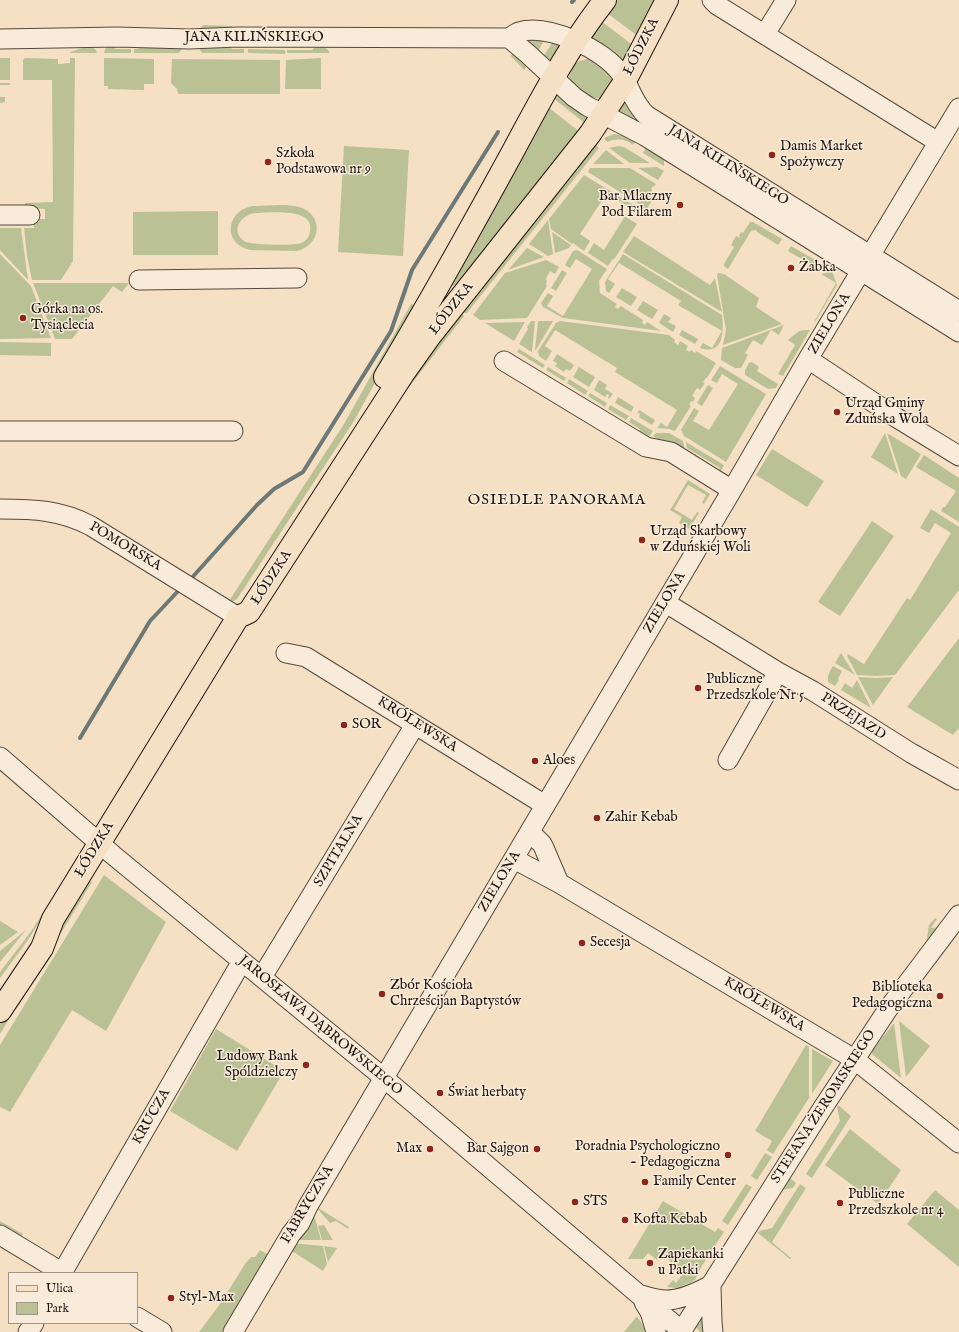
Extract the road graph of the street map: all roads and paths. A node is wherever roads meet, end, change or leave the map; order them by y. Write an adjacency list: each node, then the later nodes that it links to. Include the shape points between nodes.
1 (605, 0): 8 (main road, ŁÓDZKA)
2 (667, 0): 10 (main road, ŁÓDZKA)
3 (712, 0): 5 (street)
4 (786, 0): 5 (street)
5 (764, 34): 13 (street)
6 (509, 38): 7 (street, JANA KILIŃSKIEGO); 8 (street, JANA KILIŃSKIEGO, via 519,32 531,31 553,33); 9 (street, JANA KILIŃSKIEGO)
7 (0, 39)
8 (577, 41): 9 (main road, ŁÓDZKA); 10 (street, JANA KILIŃSKIEGO, via 611,63)
9 (554, 78): 12 (street, JANA KILIŃSKIEGO, via 574,97); 29 (main road, ŁÓDZKA, via 402,349 237,606)
10 (625, 81): 12 (main road, ŁÓDZKA); 16 (street, JANA KILIŃSKIEGO, via 634,101 646,115)
11 (959, 108): 13 (street, ZIELONA)
12 (604, 114): 16 (street, JANA KILIŃSKIEGO); 29 (main road, ŁÓDZKA, via 430,336 250,612)
13 (938, 142): 16 (street, ZIELONA)
14 (0, 215): 15 (street)
15 (30, 215)
16 (867, 263): 19 (street, JANA KILIŃSKIEGO); 20 (street, JANA KILIŃSKIEGO); 21 (street, ZIELONA)
17 (297, 278): 18 (street)
18 (139, 280)
19 (959, 311)
20 (959, 332)
21 (808, 359): 25 (street); 26 (street, ZIELONA)
22 (504, 361): 26 (street, via 646,447 670,452)
23 (0, 431): 24 (street)
24 (233, 431)
25 (959, 456)
26 (732, 490): 28 (street, ZIELONA)
27 (0, 509): 29 (street, POMORSKA, via 44,510 78,519)
28 (666, 602): 31 (street, PRZEJAZD); 36 (street, ZIELONA)
29 (238, 617): 38 (main road, ŁÓDZKA)
30 (286, 653): 32 (street, KRÓLEWSKA, via 306,657)
31 (778, 672): 34 (street); 35 (street, PRZEJAZD)
32 (415, 725): 36 (street, KRÓLEWSKA); 44 (street, SZPITALNA)
33 (0, 757): 38 (street, JAROSŁAWA DĄBROWSKIEGO)
34 (728, 760)
35 (959, 780)
36 (545, 805): 37 (street, ZIELONA)
37 (530, 832): 39 (street, ZIELONA); 40 (street, via 542,844)
38 (99, 843): 42 (main road, ŁÓDZKA); 43 (street, JAROSŁAWA DĄBROWSKIEGO)
39 (514, 858): 40 (street, KRÓLEWSKA); 48 (street, ZIELONA)
40 (559, 883): 47 (street, KRÓLEWSKA)
41 (959, 915): 47 (street, STEFANA ŻEROMSKIEGO)
42 (53, 919): 45 (main road, ŁÓDZKA, via 38,933); 46 (main road, ŁÓDZKA, via 42,948)
43 (242, 961): 44 (street, JAROSŁAWA DĄBROWSKIEGO); 52 (street, KRUCZA)
44 (262, 977): 48 (street, JAROSŁAWA DĄBROWSKIEGO)
45 (0, 987)
46 (0, 1011)
47 (854, 1059): 49 (street, KRÓLEWSKA); 53 (street, STEFANA ŻEROMSKIEGO)
48 (384, 1078): 54 (street, JAROSŁAWA DĄBROWSKIEGO); 57 (street, FABRYCZNA)
49 (959, 1143)
50 (0, 1235): 51 (street)
51 (60, 1272)
52 (63, 1272)
53 (711, 1285): 54 (street, JAROSŁAWA DĄBROWSKIEGO, via 684,1297 666,1300); 59 (street, STEFANA ŻEROMSKIEGO); 60 (street)
54 (639, 1295): 58 (street, via 650,1312); 59 (street, JAROSŁAWA DĄBROWSKIEGO)
55 (138, 1318): 56 (street)
56 (162, 1332)
57 (233, 1332)
58 (656, 1332)
59 (682, 1332)
60 (713, 1332)

